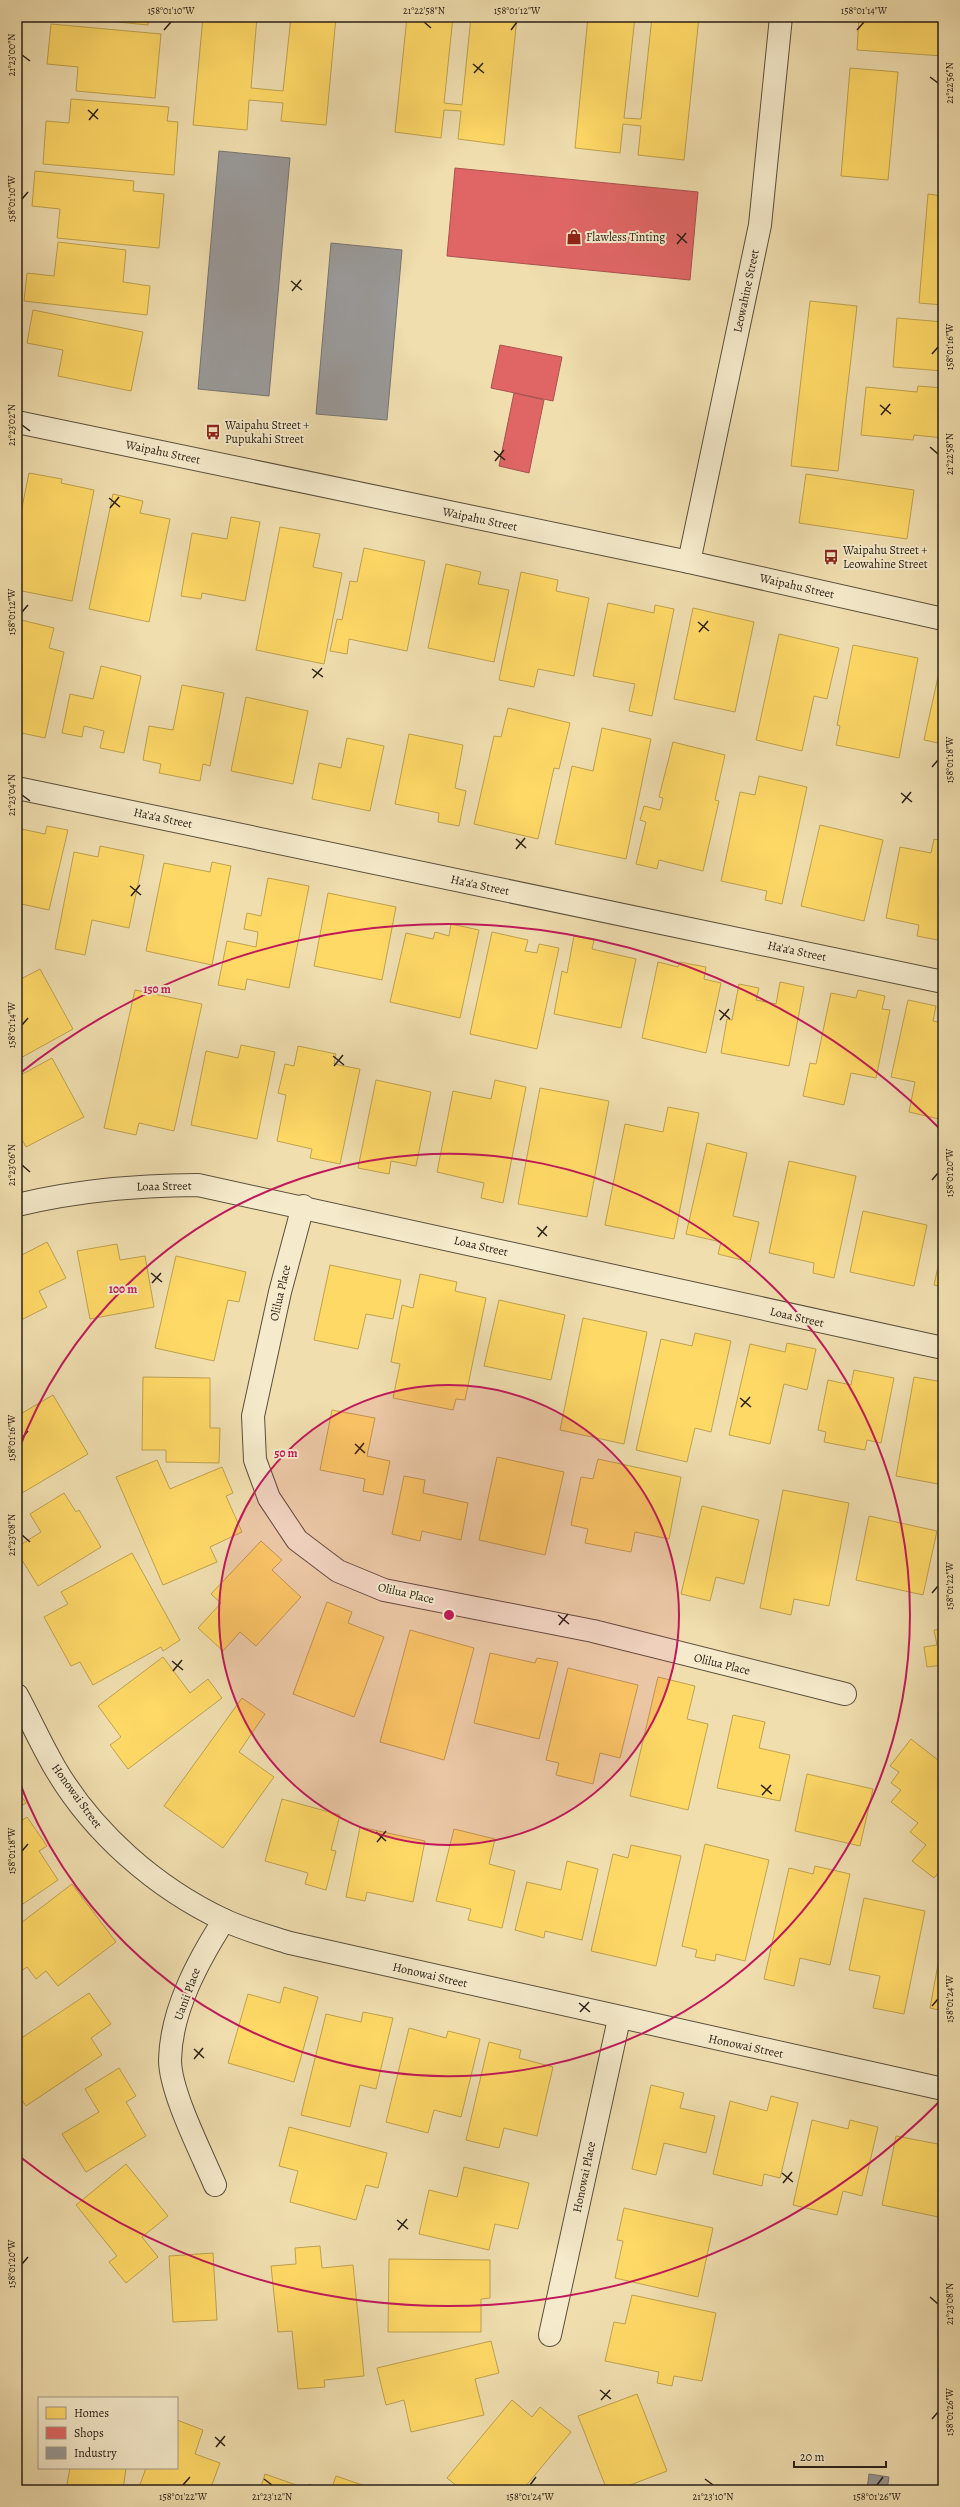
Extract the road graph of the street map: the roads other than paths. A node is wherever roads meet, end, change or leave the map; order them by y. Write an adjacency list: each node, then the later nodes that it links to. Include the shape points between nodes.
1 (781, 17): 3 (street, Leowahine Street, via 760,225)
2 (17, 422): 3 (street, Waipahu Street)
3 (689, 562): 4 (street, Waipahu Street)
4 (943, 619)
5 (17, 788): 6 (street, Ha'a'a Street)
6 (943, 982)
7 (17, 1205): 8 (street, Loaa Street, via 64,1194 133,1186 198,1185)
8 (304, 1206): 9 (street, Loaa Street); 10 (street, Olilua Place, via 280,1292 253,1416 256,1460 267,1492 297,1540 338,1571 384,1590 592,1631)
9 (943, 1348)
10 (845, 1694)
11 (17, 1695): 12 (street, Honowai Street, via 55,1769 90,1818 125,1854 168,1888)
12 (224, 1920): 13 (street, Honowai Street, via 290,1943); 15 (street, Uanii Place, via 202,1954 177,2014 170,2061 178,2098)
13 (619, 2019): 14 (street, Honowai Street); 16 (street, Honowai Place)
14 (943, 2090)
15 (215, 2185)
16 (550, 2335)

